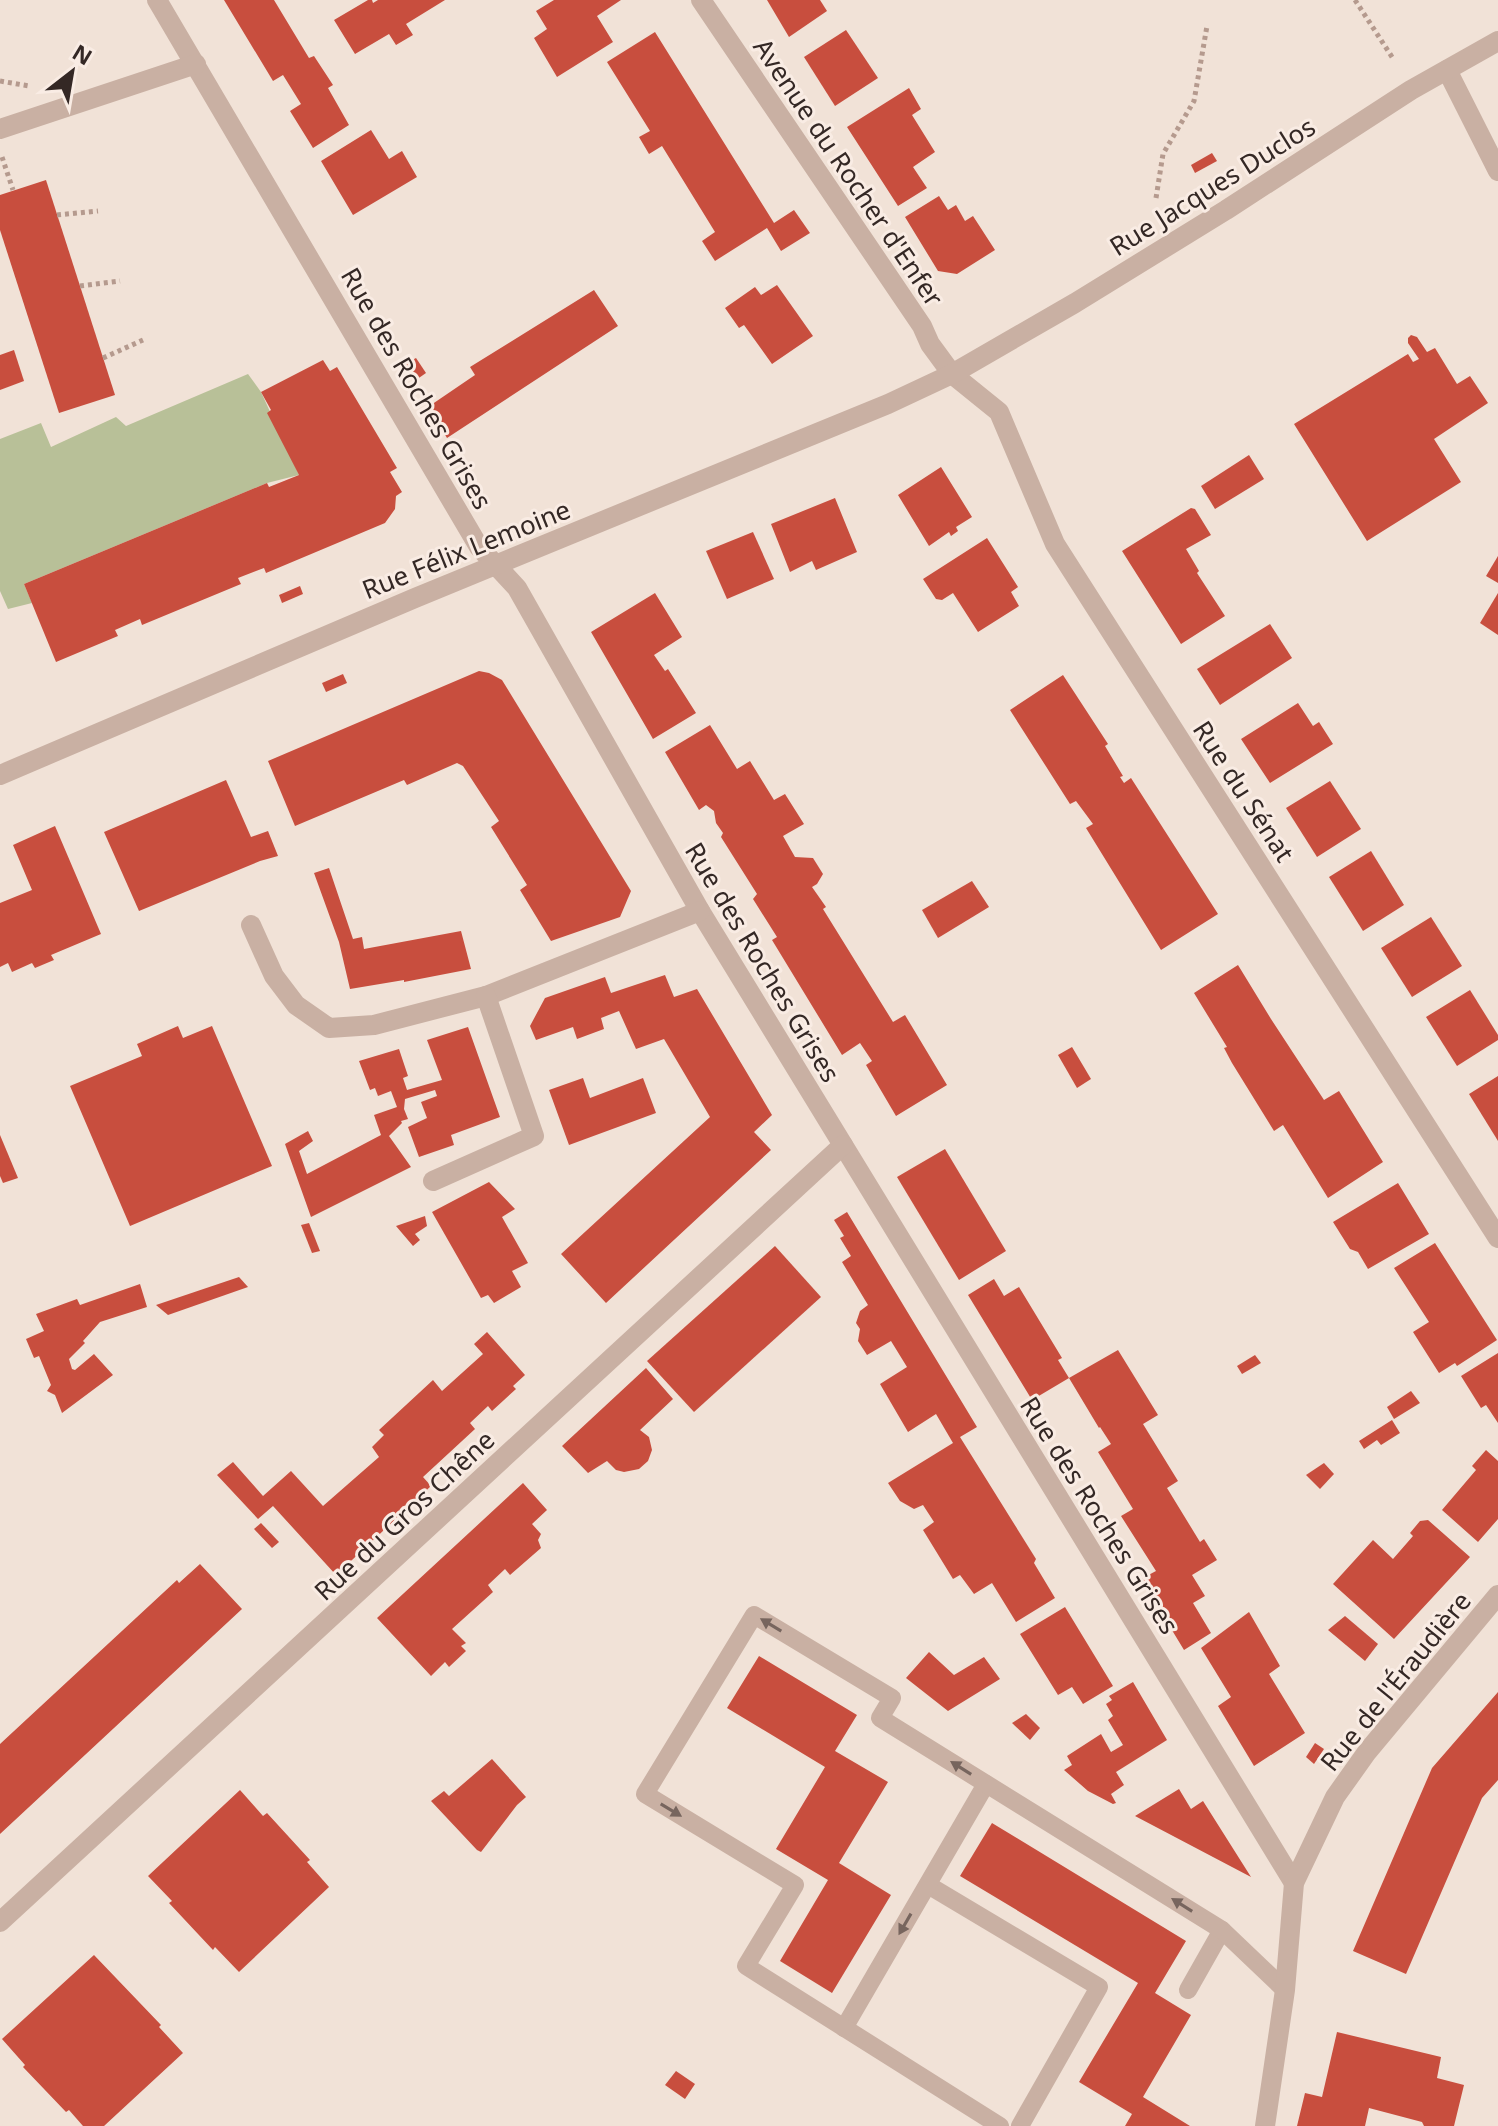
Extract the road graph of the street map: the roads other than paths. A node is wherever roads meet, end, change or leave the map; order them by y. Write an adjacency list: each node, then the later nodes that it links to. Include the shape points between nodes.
1 (157, 0): 4 (street, Rue des Roches Grises)
2 (701, 0): 8 (street, Avenue du Rocher d'Enfer)
3 (1498, 41): 5 (street, Rue Jacques Duclos)
4 (196, 64): 6 (street); 9 (street, Rue des Roches Grises, via 479,547)
5 (1447, 70): 7 (street); 8 (street, Rue Jacques Duclos, via 1214,218)
6 (0, 129)
7 (1498, 171)
8 (952, 374): 9 (street, Rue Félix Lemoine); 16 (street, Rue du Sénat, via 999,412 1055,544)
9 (496, 564): 10 (street, Rue Félix Lemoine); 11 (street, Rue des Roches Grises, via 517,588)
10 (0, 775)
11 (700, 911): 13 (street); 14 (street, Rue des Roches Grises)
12 (251, 925): 13 (street, via 274,976 296,1005 329,1028 374,1025)
13 (486, 996): 15 (street, via 534,1136)
14 (843, 1145): 19 (street, Rue des Roches Grises); 21 (street, Rue du Gros Chêne)
15 (433, 1181)
16 (1498, 1238)
17 (1498, 1595): 19 (street, Rue de l'Éraudière, via 1335,1797)
18 (986, 1784): 20 (lane); 22 (lane, one-way to 18); 25 (lane, one-way to 25, via 880,1718 892,1698 754,1615 645,1794 795,1885 746,1966)
19 (1294, 1883): 24 (street, Rue de l'Éraudière)
20 (928, 1885): 25 (lane, one-way to 25); 27 (lane, via 1099,1987)
21 (0, 1922)
22 (1222, 1930): 23 (lane); 24 (lane)
23 (1188, 1990)
24 (1285, 1990): 28 (street, Rue de l'Éraudière)
25 (844, 2028): 26 (lane)
26 (1000, 2126)
27 (1020, 2126)
28 (1265, 2126)

